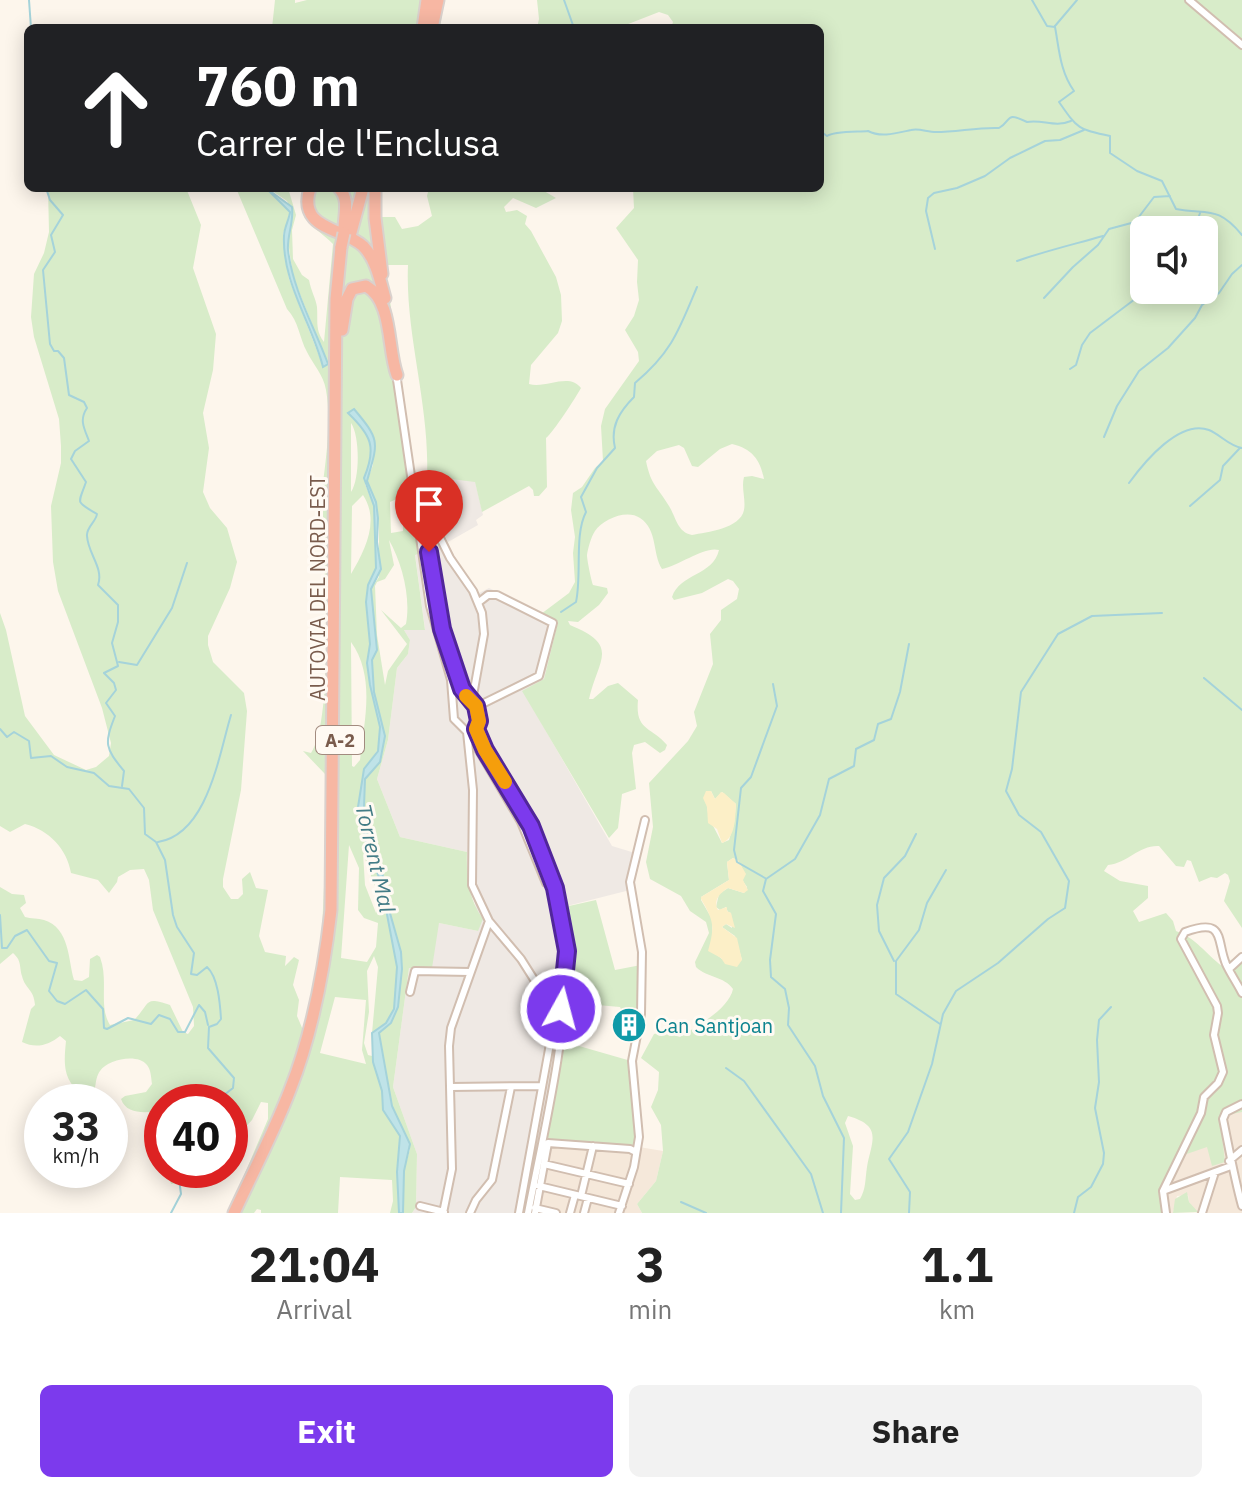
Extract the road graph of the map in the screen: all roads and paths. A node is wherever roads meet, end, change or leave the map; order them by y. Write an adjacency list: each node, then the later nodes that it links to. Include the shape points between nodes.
1 (427, 0): 4 (highway)
2 (436, 0): 5 (highway)
3 (1189, 0): 6 (street)
4 (424, 24)
5 (432, 24)
6 (1242, 45)
7 (309, 192): 13 (highway, via 307,202)
8 (316, 192): 13 (highway, via 311,201)
9 (342, 192): 14 (highway)
10 (356, 192): 14 (highway, AUTOVIA DEL NORD-EST / A-2)
11 (361, 192): 14 (highway, AUTOVIA DEL NORD-EST / A-2)
12 (375, 192): 16 (highway)
13 (315, 220): 16 (highway, via 364,247)
14 (346, 233): 15 (highway, AUTOVIA DEL NORD-EST / A-2, bridge)
15 (344, 248): 17 (highway, AUTOVIA DEL NORD-EST / A-2); 54 (highway, AUTOVIA DEL NORD-EST / A-2, via 336,299 333,873 327,943 313,1016 291,1087)
16 (387, 306): 18 (street)
17 (342, 330): 18 (highway, via 352,289 366,286 376,292); 55 (highway, AUTOVIA DEL NORD-EST / A-2, via 336,927 307,1061)
18 (397, 375): 19 (street)
19 (413, 491): 21 (street); 22 (street, via 430,606)
20 (429, 552): 24 (street, via 442,629)
21 (479, 602): 24 (street, via 484,634); 24 (street, via 495,595 553,623 539,676)
22 (451, 680): 23 (street); 24 (street)
23 (455, 700): 24 (street); 25 (street, via 454,719)
24 (469, 701): 25 (street, via 479,721)
25 (471, 731): 27 (street, via 531,826); 27 (street, via 521,822 546,883); 28 (street, via 470,874)
26 (645, 820): 41 (street, via 630,882 642,952 632,1061 639,1125)
27 (555, 888): 34 (street, via 567,951 565,992)
28 (489, 921): 31 (street); 34 (street)
29 (1242, 957): 30 (street)
30 (1230, 968): 33 (street); 48 (street, via 1215,931 1185,932 1182,946 1218,1010 1214,1035 1223,1075 1204,1097)
31 (470, 972): 32 (street, via 415,971); 36 (street, via 451,1028)
32 (410, 992)
33 (1242, 993)
34 (557, 1007): 35 (street); 59 (street, via 561,1020)
35 (542, 1086): 37 (street); 58 (street)
36 (451, 1087): 37 (street); 56 (street, via 452,1169)
37 (511, 1087): 57 (street, via 492,1180)
38 (1242, 1104): 43 (street, via 1223,1119)
39 (593, 1146): 41 (street); 42 (street, via 548,1143); 45 (street)
40 (1242, 1150): 43 (street)
41 (636, 1152): 46 (street)
42 (544, 1164): 45 (street); 47 (street)
43 (1230, 1164): 44 (street); 51 (street)
44 (1215, 1172): 48 (street); 64 (street)
45 (586, 1175): 46 (street); 49 (street)
46 (629, 1184): 52 (street)
47 (539, 1186): 49 (street); 53 (street)
48 (1163, 1191): 63 (street)
49 (581, 1196): 52 (street); 61 (street); 62 (street)
50 (420, 1206): 56 (street)
51 (1242, 1206)
52 (620, 1210)
53 (535, 1211): 60 (street)
54 (234, 1213)
55 (241, 1213)
56 (445, 1213)
57 (470, 1213)
58 (519, 1213)
59 (528, 1213)
60 (556, 1213)
61 (570, 1213)
62 (584, 1213)
63 (1166, 1213)
64 (1202, 1213)

